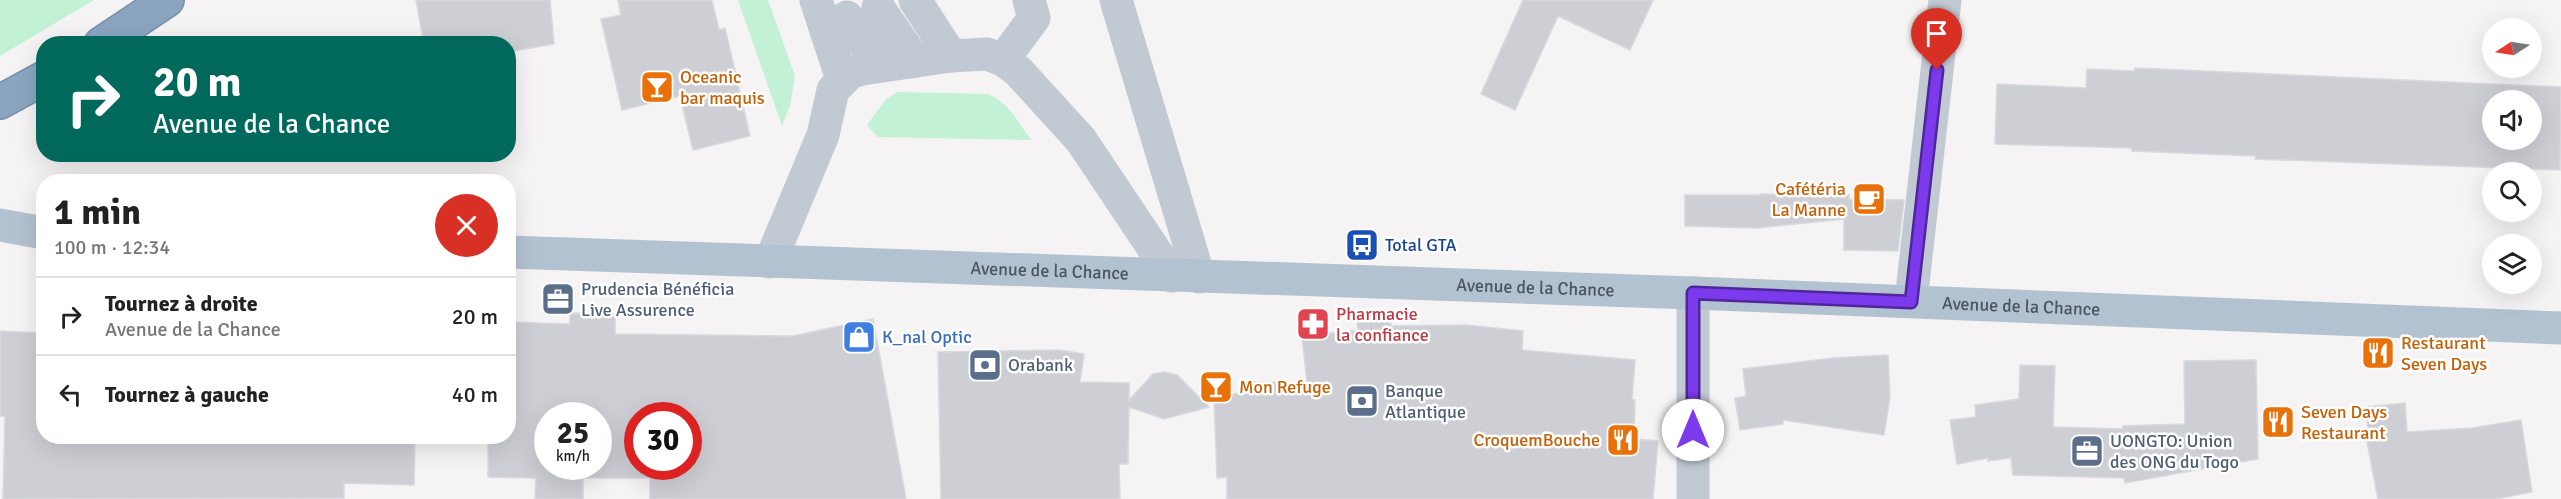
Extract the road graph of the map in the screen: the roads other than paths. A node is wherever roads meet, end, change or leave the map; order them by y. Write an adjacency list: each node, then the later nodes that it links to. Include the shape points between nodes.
1 (167, 0): 9 (highway)
2 (816, 0): 14 (street)
3 (915, 0): 10 (street)
4 (1029, 0): 11 (street, via 1034,18)
5 (1116, 0): 23 (street)
6 (1945, 0): 25 (street)
7 (878, 7): 12 (street)
8 (847, 17): 13 (street)
9 (113, 36)
10 (951, 56): 11 (street, via 987,54); 12 (street)
11 (1003, 60): 23 (street, via 1018,71 1081,141)
12 (915, 61): 13 (street)
13 (880, 66): 14 (street, via 851,72)
14 (842, 79): 22 (street, via 833,90 823,135)
15 (36, 82): 16 (highway)
16 (0, 102)
17 (0, 225): 18 (main road)
18 (36, 233)
19 (36, 235): 20 (main road)
20 (0, 237)
21 (516, 252): 22 (main road, Avenue de la Chance)
22 (770, 262): 23 (main road, Avenue de la Chance)
23 (1185, 276): 24 (main road, Avenue de la Chance)
24 (1693, 293): 25 (main road, Avenue de la Chance); 27 (street)
25 (1911, 302): 26 (main road, Avenue de la Chance)
26 (2561, 328)
27 (1694, 499)

